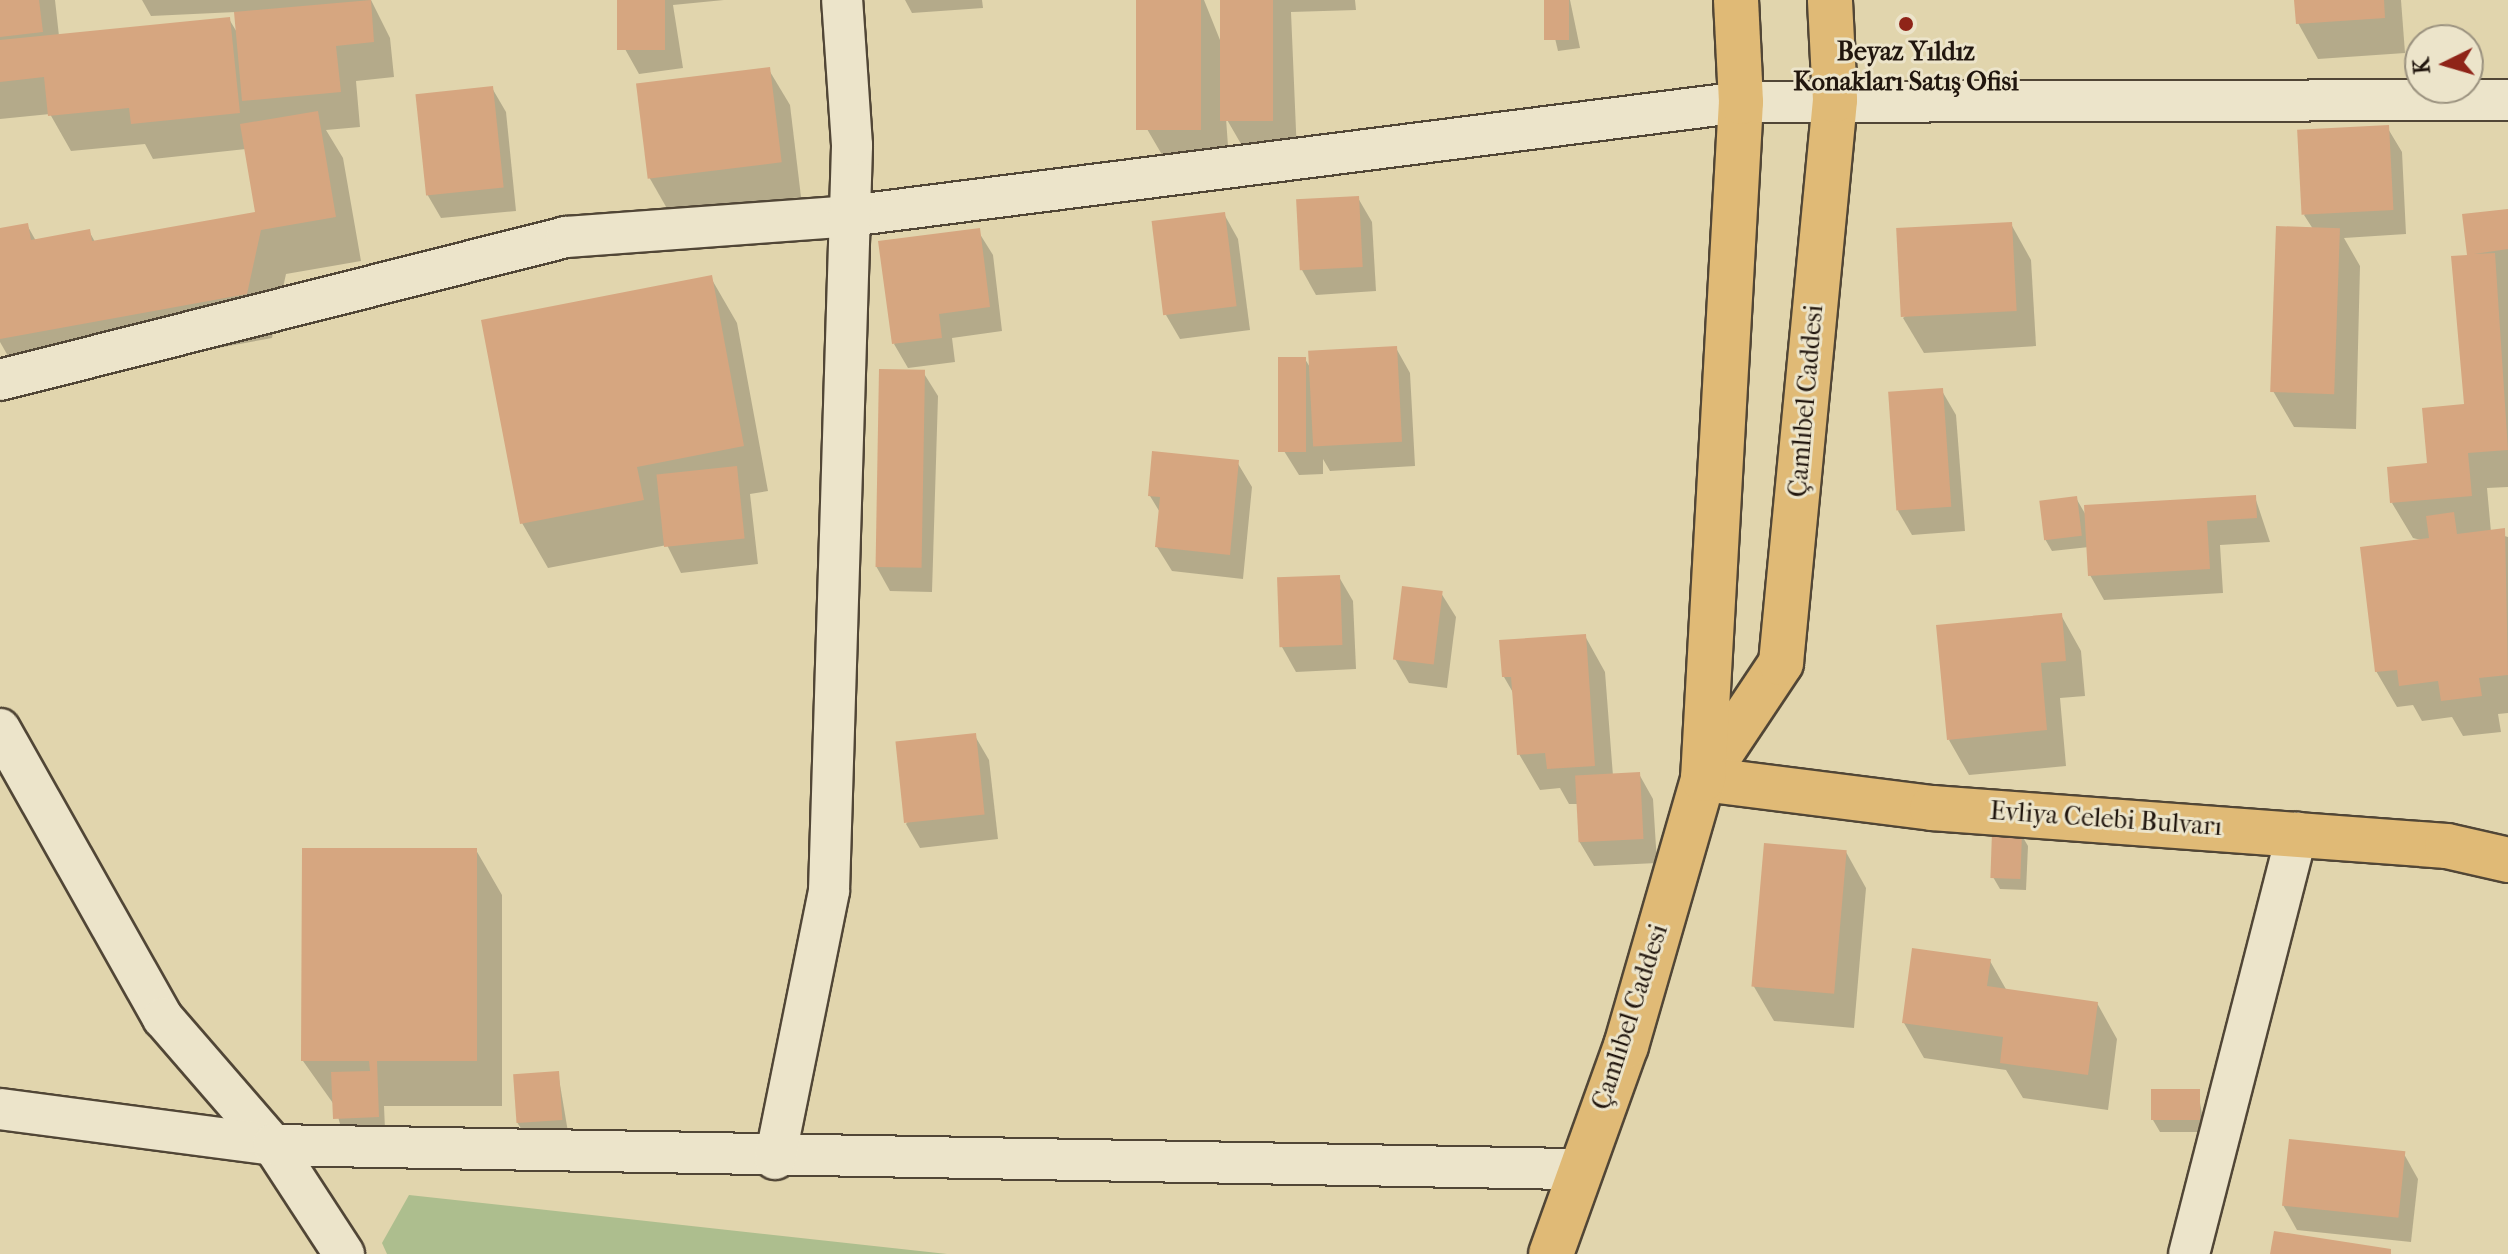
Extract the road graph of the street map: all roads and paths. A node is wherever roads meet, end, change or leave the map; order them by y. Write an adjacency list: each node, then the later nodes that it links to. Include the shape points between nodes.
1 (842, 0): 7 (street)
2 (1736, 0): 6 (main road, Çamlıbel Caddesi)
3 (1830, 0): 4 (main road, Çamlıbel Caddesi)
4 (1835, 100): 5 (street); 6 (street); 10 (main road, Çamlıbel Caddesi, via 1781,663)
5 (2508, 100)
6 (1741, 102): 7 (street); 10 (main road, Çamlıbel Caddesi)
7 (849, 216): 8 (street, via 566,237); 15 (street, via 829,891)
8 (0, 380)
9 (0, 729): 14 (street, via 163,1018)
10 (1703, 779): 11 (main road, Evliya Celebi Bulvarı, via 1932,808); 16 (main road, Çamlıbel Caddesi, via 1626,1046)
11 (2297, 833): 12 (main road, Evliya Celebi Bulvarı, via 2447,846); 19 (street)
12 (2508, 860)
13 (0, 1109): 14 (street)
14 (273, 1145): 15 (street); 17 (street)
15 (775, 1159): 16 (street)
16 (1576, 1169): 18 (main road, Çamlıbel Caddesi)
17 (344, 1254)
18 (1551, 1254)
19 (2189, 1254)

